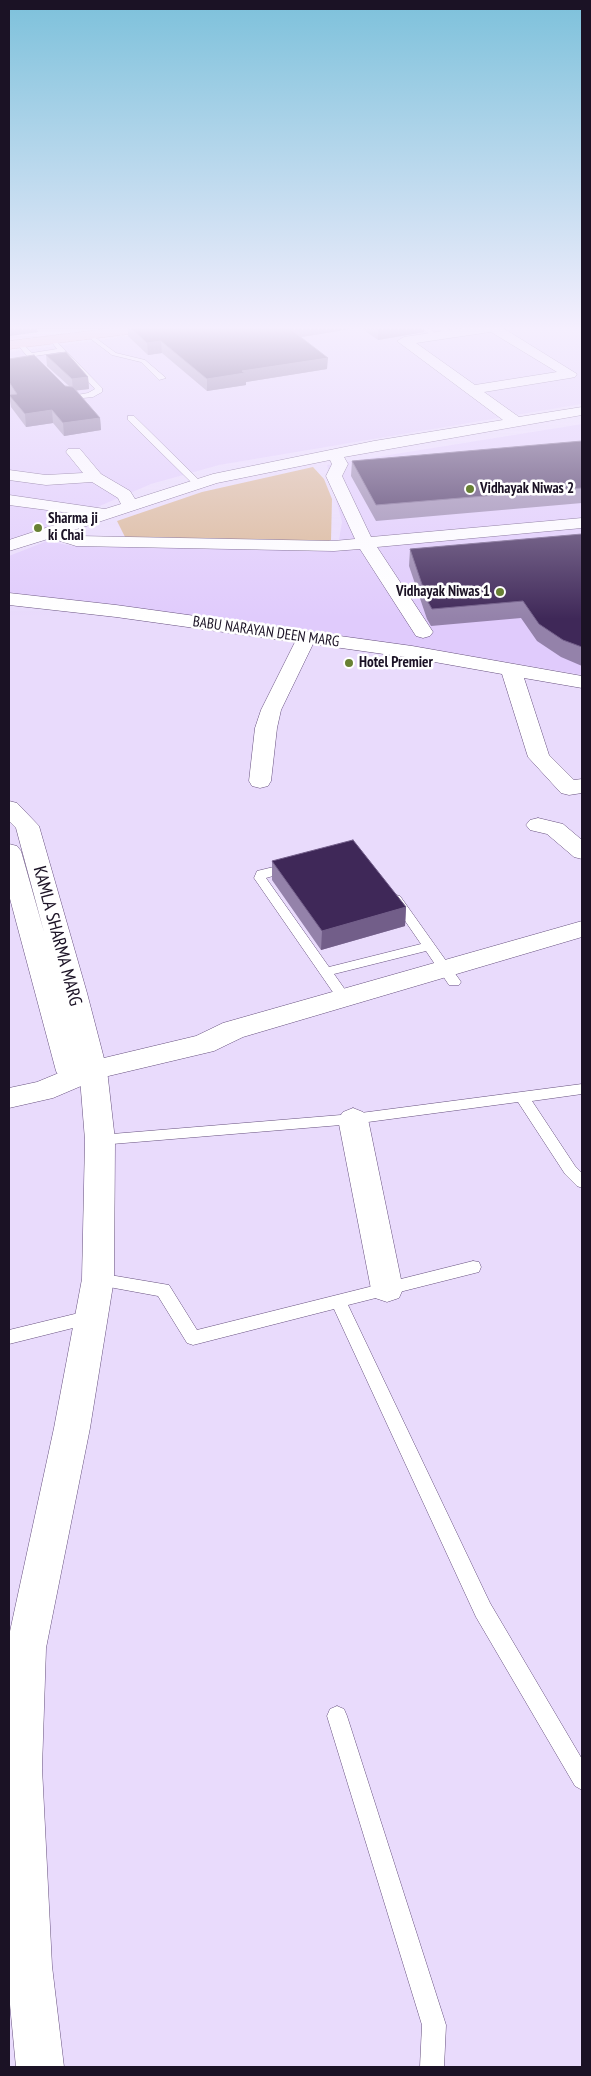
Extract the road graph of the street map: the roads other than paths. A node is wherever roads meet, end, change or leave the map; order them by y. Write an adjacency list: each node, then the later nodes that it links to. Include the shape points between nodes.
1 (138, 425): 9 (lane)
2 (500, 425): 4 (street)
3 (74, 452): 8 (street)
4 (334, 454): 6 (street, via 340,464); 9 (street)
5 (356, 469): 6 (street)
6 (336, 471): 17 (street, via 334,476)
7 (9, 475): 8 (street, via 46,480)
8 (95, 478): 11 (street, via 124,495)
9 (198, 484): 11 (street)
10 (9, 500): 12 (street)
11 (131, 506): 12 (street)
12 (110, 513): 14 (street)
13 (9, 514): 14 (street)
14 (77, 523): 16 (street)
15 (582, 523): 17 (street)
16 (52, 532): 17 (street, via 76,541 334,546); 18 (street)
17 (365, 543): 20 (street)
18 (9, 546)
19 (9, 599): 21 (street, BABU NARAYAN DEEN MARG)
20 (423, 632)
21 (307, 638): 22 (street, BABU NARAYAN DEEN MARG); 24 (street, via 266,728)
22 (511, 669): 23 (street, BABU NARAYAN DEEN MARG); 25 (street, via 539,757 569,788)
23 (582, 682)
24 (260, 781)
25 (582, 786)
26 (9, 808): 32 (street, KAMLA SHARMA MARG, via 27,826)
27 (538, 825): 29 (street, via 556,829)
28 (9, 851): 32 (street, KAMLA SHARMA MARG)
29 (582, 852)
30 (306, 863): 36 (lane, via 262,874 260,878)
31 (389, 890): 35 (lane)
32 (41, 922): 40 (street, KAMLA SHARMA MARG)
33 (582, 928): 37 (street)
34 (582, 944): 37 (street)
35 (428, 946): 36 (lane); 37 (lane)
36 (326, 972): 38 (lane)
37 (450, 976): 38 (street); 39 (street, via 235,1046)
38 (344, 998): 39 (street, via 233,1030)
39 (204, 1044): 40 (street)
40 (82, 1071): 41 (street); 44 (street, via 43,1091); 46 (street, KAMLA SHARMA MARG)
41 (9, 1079)
42 (582, 1089): 43 (lane)
43 (522, 1097): 45 (lane); 47 (lane, via 570,1170)
44 (9, 1098)
45 (352, 1119): 46 (lane); 50 (street)
46 (100, 1140): 49 (street, KAMLA SHARMA MARG)
47 (582, 1182)
48 (473, 1267): 50 (lane)
49 (98, 1279): 51 (lane, via 162,1290 193,1338); 52 (street, KAMLA SHARMA MARG)
50 (387, 1289): 51 (lane)
51 (338, 1301): 55 (lane, via 483,1610)
52 (92, 1317): 53 (lane); 56 (street, KAMLA SHARMA MARG, via 26,1648 21,1768 29,1966)
53 (9, 1337)
54 (337, 1716): 57 (lane, via 434,2025)
55 (582, 1779)
56 (40, 2067)
57 (432, 2067)

